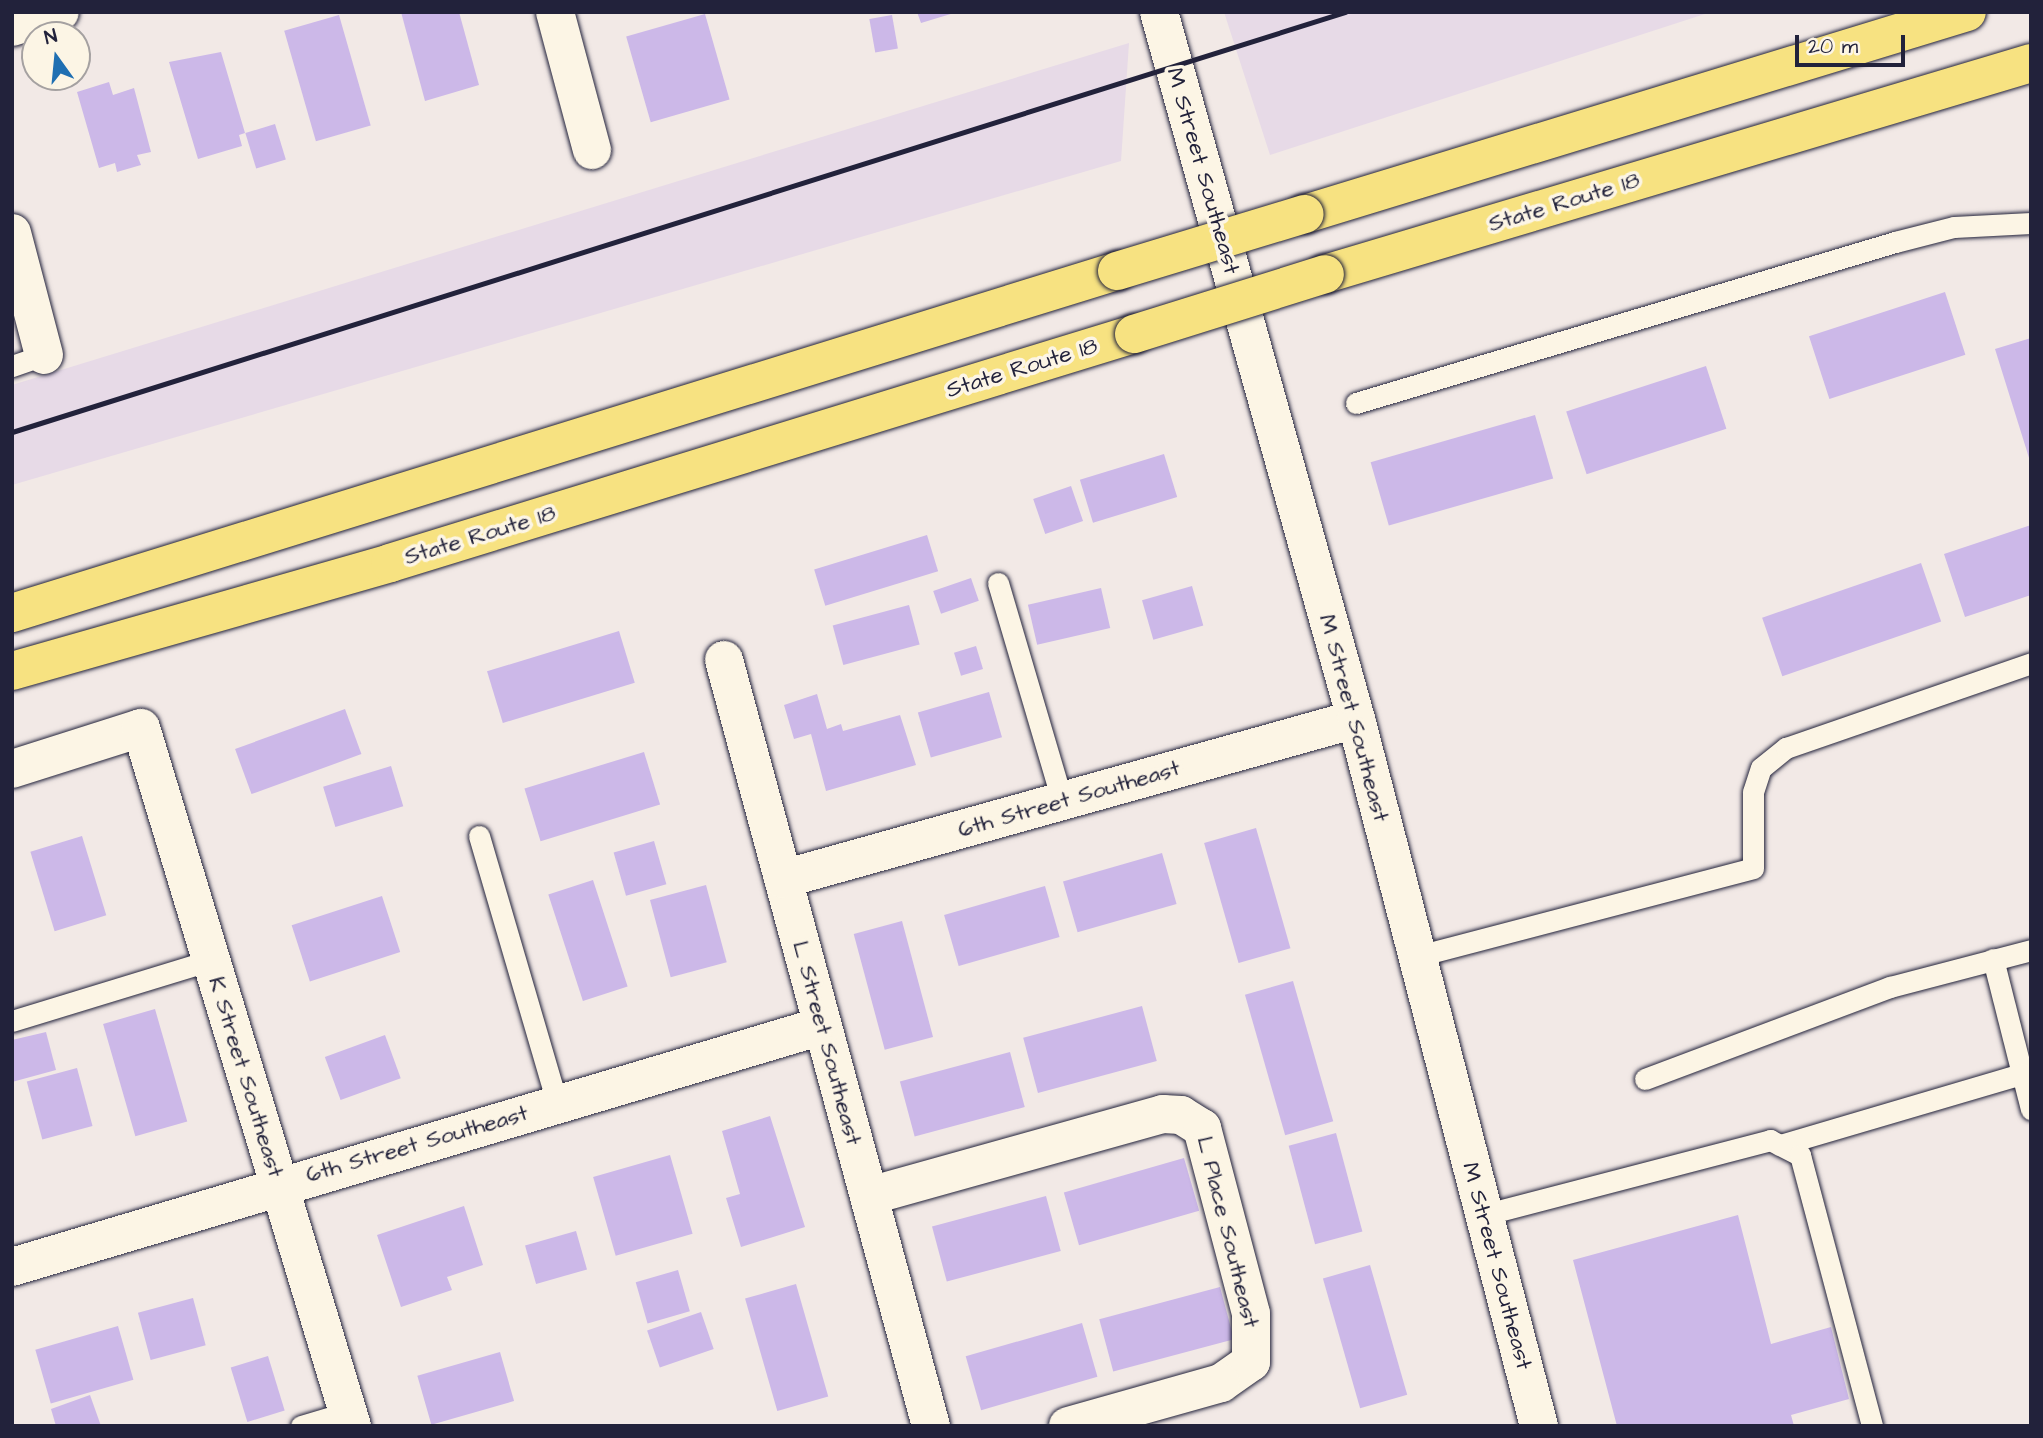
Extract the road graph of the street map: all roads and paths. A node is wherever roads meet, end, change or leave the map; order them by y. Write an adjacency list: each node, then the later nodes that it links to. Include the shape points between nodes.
1 (60, 12): 5 (street)
2 (555, 12): 7 (street)
3 (1159, 12): 17 (street, M Street Southeast)
4 (1967, 12): 13 (highway, bridge)
5 (12, 27)
6 (2031, 63): 16 (highway, State Route 18, bridge, via 1325,274 390,563)
7 (592, 150)
8 (2031, 223): 11 (lane, via 1954,227 1895,242)
9 (12, 233): 10 (street)
10 (28, 361)
11 (1356, 403)
12 (998, 583): 19 (lane)
13 (12, 612)
14 (724, 660): 21 (street, L Street Southeast)
15 (2031, 663): 23 (lane, via 1786,748 1761,768 1753,792 1753,868)
16 (12, 671)
17 (1356, 719): 19 (street, 6th Street Southeast); 23 (street, M Street Southeast)
18 (12, 769): 25 (street, K Street Southeast, via 141,728)
19 (1062, 801): 21 (street, 6th Street Southeast)
20 (479, 836): 30 (lane)
21 (783, 879): 27 (street, L Street Southeast)
22 (2031, 950): 24 (lane)
23 (1418, 956): 35 (street, M Street Southeast)
24 (1993, 959): 28 (lane); 29 (lane, via 1890,987)
25 (212, 960): 26 (lane); 33 (street, K Street Southeast)
26 (12, 1021)
27 (822, 1026): 30 (street, 6th Street Southeast); 34 (street, L Street Southeast)
28 (2022, 1074): 31 (lane); 32 (lane)
29 (1644, 1079)
30 (558, 1103): 33 (street, 6th Street Southeast)
31 (2031, 1109)
32 (1780, 1145): 35 (lane, via 1770,1140); 42 (lane, via 1800,1155)
33 (278, 1184): 36 (street, 6th Street Southeast); 37 (street, K Street Southeast)
34 (869, 1196): 39 (street, L Street Southeast); 40 (street, L Place Southeast, via 1163,1114 1181,1115 1202,1128 1251,1314 1251,1362 1221,1383)
35 (1483, 1215): 41 (street, M Street Southeast)
36 (12, 1267)
37 (350, 1419): 38 (lane)
38 (301, 1426)
39 (931, 1426)
40 (1068, 1426)
41 (1539, 1426)
42 (1872, 1426)

